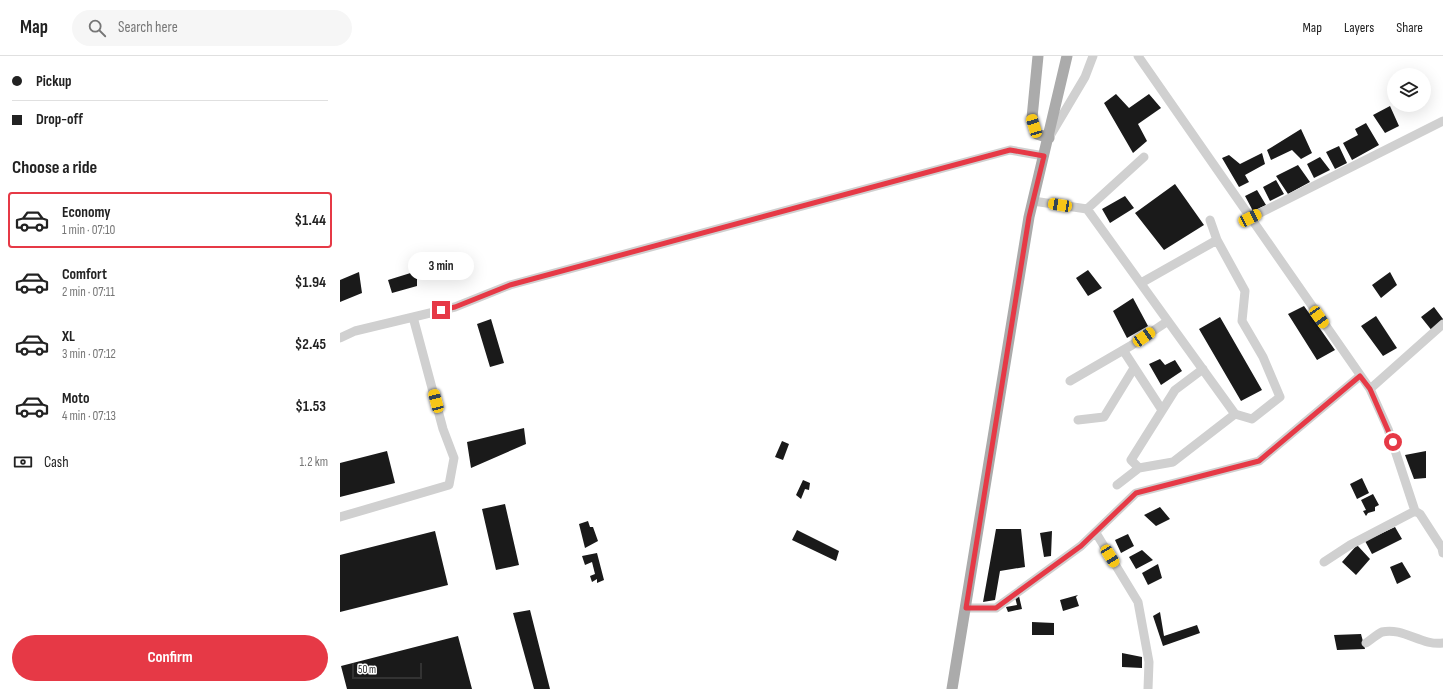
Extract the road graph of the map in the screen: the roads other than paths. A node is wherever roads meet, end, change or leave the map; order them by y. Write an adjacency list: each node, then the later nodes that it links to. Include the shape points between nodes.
1 (1038, 56): 6 (main road, via 1032,118 1036,134)
2 (1067, 56): 6 (main road)
3 (1093, 56): 6 (street, via 1085,76)
4 (1138, 56): 11 (street)
5 (1443, 121): 11 (street)
6 (1049, 138): 7 (main road)
7 (1044, 156): 9 (main road); 15 (street, via 1010,150 510,285 455,307)
8 (1144, 157): 10 (street)
9 (1033, 200): 10 (street); 35 (main road)
10 (1087, 209): 14 (street)
11 (1250, 218): 22 (street)
12 (1210, 220): 13 (street)
13 (1217, 240): 14 (street); 26 (street, via 1245,291 1242,321 1280,397 1252,419)
14 (1141, 283): 16 (street)
15 (413, 317): 18 (street, via 355,331); 31 (street, via 443,429 454,458 449,485)
16 (1168, 321): 19 (street); 21 (street)
17 (1443, 324): 24 (street)
18 (340, 338)
19 (1123, 350): 20 (street); 23 (street)
20 (1134, 368): 25 (street); 27 (street, via 1104,417)
21 (1202, 369): 25 (street, via 1174,390); 26 (street)
22 (1360, 376): 24 (street); 32 (street, via 1259,461 1136,493)
23 (1070, 381)
24 (1370, 389): 30 (street, via 1388,429)
25 (1162, 410): 28 (street, via 1131,460)
26 (1235, 414): 28 (street, via 1172,462)
27 (1078, 420)
28 (1139, 468): 29 (street)
29 (1117, 485)
30 (1415, 511): 33 (street, via 1420,514); 34 (street, via 1350,544)
31 (340, 517)
32 (1096, 533): 35 (street, via 996,608); 39 (street, via 1138,602 1149,662)
33 (1443, 552)
34 (1324, 562)
35 (966, 608): 38 (main road)
36 (1366, 643): 37 (street, via 1382,632 1395,632 1433,644)
37 (1443, 643)
38 (952, 689)
39 (1148, 689)

